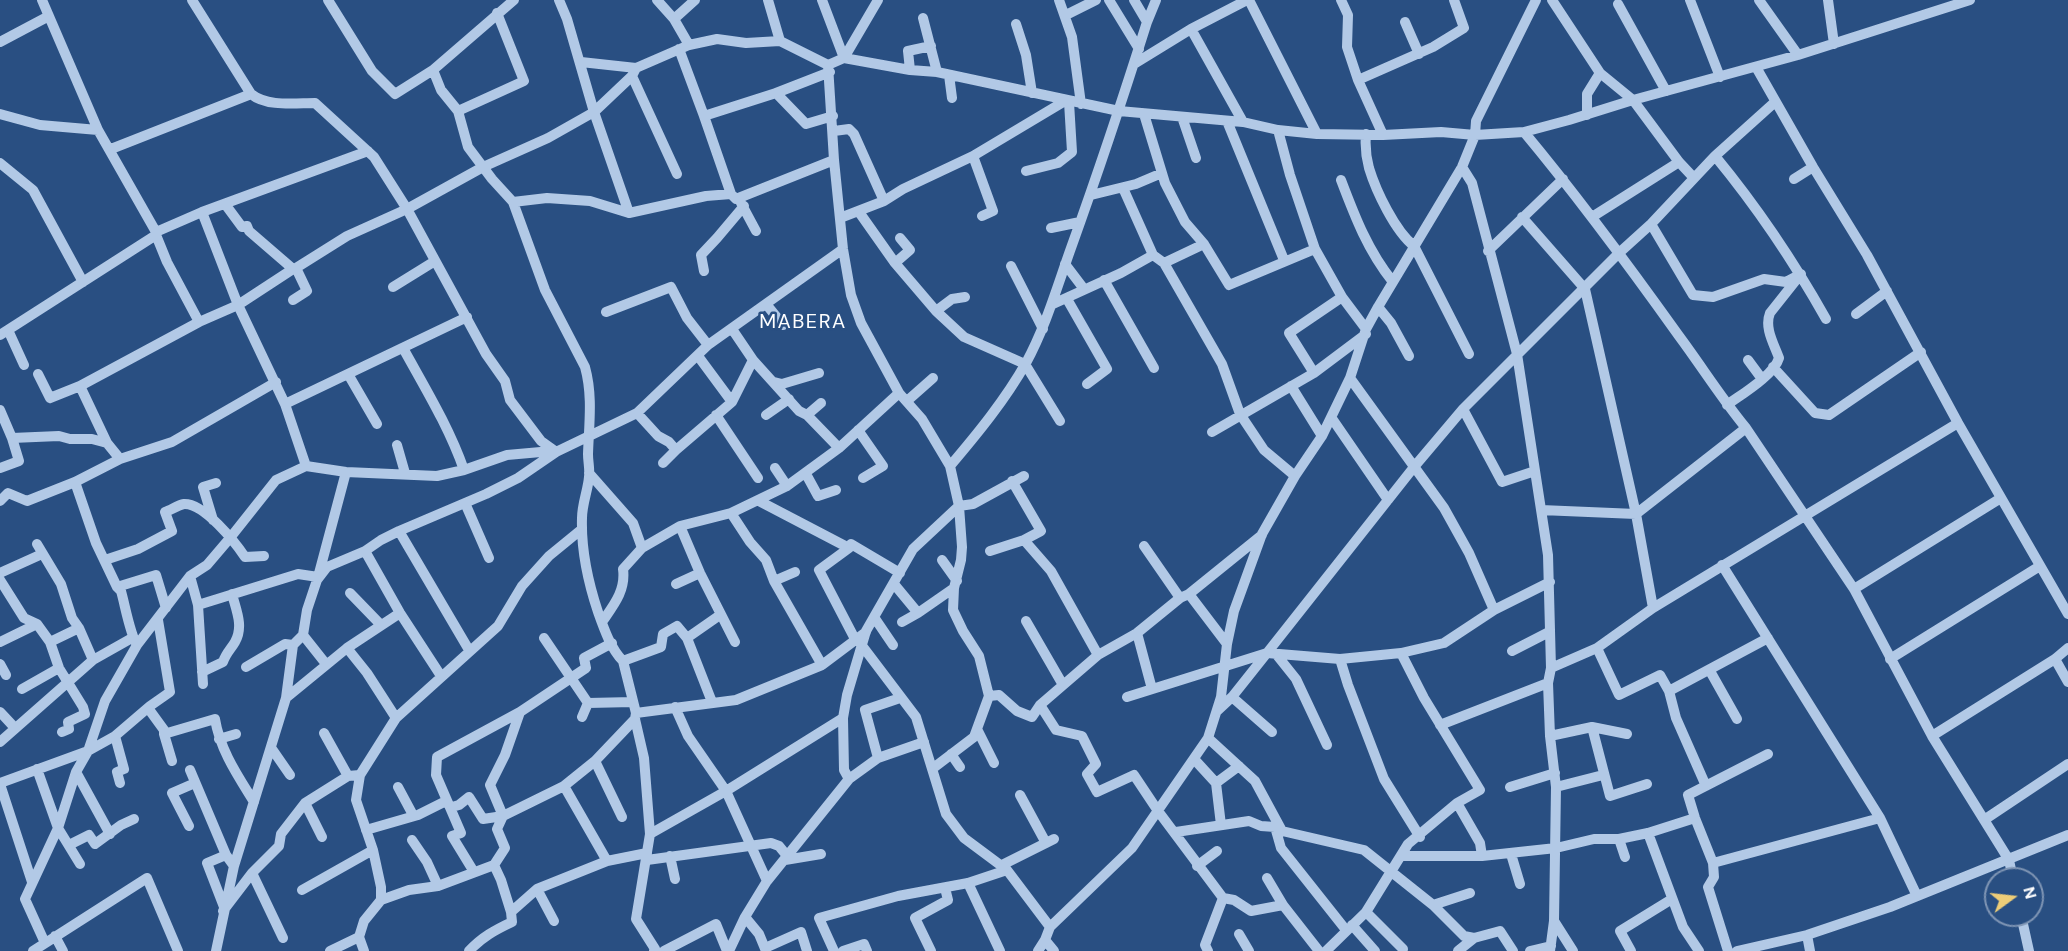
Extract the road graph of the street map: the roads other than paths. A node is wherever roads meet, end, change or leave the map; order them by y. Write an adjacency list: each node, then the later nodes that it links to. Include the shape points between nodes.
1 (42, 0): 30 (street)
2 (192, 0): 61 (street)
3 (328, 0): 50 (street, via 372,71 395,94)
4 (514, 0): 28 (street)
5 (559, 0): 46 (street)
6 (657, 0): 32 (street)
7 (695, 0): 32 (street)
8 (768, 0): 37 (street)
9 (822, 0): 45 (street)
10 (878, 0): 45 (street)
11 (1059, 0): 29 (street)
12 (1096, 0): 29 (street)
13 (1108, 0): 42 (street)
14 (1134, 0): 33 (street)
15 (1156, 0): 33 (street)
16 (1248, 0): 36 (street); 82 (street)
17 (1341, 0): 57 (street, via 1348,15 1347,47)
18 (1454, 0): 43 (street, via 1464,28)
19 (1536, 0): 85 (street, via 1476,122)
20 (1552, 0): 54 (street)
21 (1690, 0): 56 (street)
22 (1759, 0): 44 (street)
23 (1941, 0): 27 (street)
24 (1970, 0): 27 (street)
25 (1830, 1): 39 (street)
26 (1618, 4): 58 (street)
27 (1932, 12): 39 (street)
28 (497, 13): 50 (street); 67 (street, via 524,81)
29 (1066, 15): 66 (street)
30 (49, 16): 38 (street); 78 (street)
31 (923, 18): 40 (street)
32 (674, 19): 41 (street)
33 (1147, 22): 42 (street)
34 (1405, 22): 43 (street)
35 (1016, 24): 60 (street)
36 (1191, 29): 47 (street); 77 (street)
37 (780, 41): 41 (street, via 746,43 717,39); 49 (street)
38 (0, 42)
39 (1834, 44): 44 (street)
40 (931, 46): 51 (street, via 908,51); 53 (street)
41 (684, 47): 52 (street); 73 (street)
42 (1139, 49): 47 (street)
43 (1419, 54): 57 (street)
44 (1798, 55): 48 (street)
45 (844, 58): 49 (street); 51 (street)
46 (580, 62): 52 (street); 69 (street)
47 (1134, 64): 68 (street)
48 (1756, 67): 56 (street); 65 (street)
49 (829, 69): 59 (street); 74 (street)
50 (434, 70): 67 (street, via 441,90)
51 (910, 70): 53 (street)
52 (634, 72): 69 (street); 99 (street)
53 (938, 72): 55 (street)
54 (1600, 73): 63 (street); 72 (street, via 1587,94)
55 (949, 75): 60 (street); 62 (street)
56 (1720, 77): 58 (street)
57 (1358, 80): 84 (street)
58 (1666, 92): 63 (street)
59 (776, 93): 73 (street); 74 (street, via 806,124)
60 (1032, 93): 64 (street)
61 (251, 94): 86 (street); 87 (street, via 267,102 315,104)
62 (951, 98)
63 (1633, 100): 72 (street); 92 (street)
64 (1067, 101): 66 (street); 88 (street); 97 (street, via 1072,152 1058,163)
65 (1775, 102): 89 (street); 96 (street)
66 (1081, 104): 68 (street)
67 (458, 111): 94 (street, via 468,147)
68 (1119, 111): 71 (street); 105 (street)
69 (594, 112): 94 (street); 113 (street)
70 (0, 114): 78 (street, via 40,124)
71 (1144, 114): 75 (street); 98 (street)
72 (1587, 115): 81 (street)
73 (704, 116): 106 (street)
74 (832, 116): 80 (street)
75 (1182, 117): 76 (street); 90 (street)
76 (1227, 121): 77 (street); 131 (street)
77 (1243, 122): 79 (street)
78 (98, 130): 86 (street)
79 (1278, 130): 82 (street); 127 (street)
80 (834, 131): 91 (street); 107 (street, via 849,129 854,134)
81 (1524, 132): 85 (street); 101 (street)
82 (1317, 134): 83 (street)
83 (1366, 134): 84 (street); 125 (street, via 1368,166 1379,192 1406,240)
84 (1383, 135): 85 (street)
85 (1475, 135): 95 (street)
86 (111, 149): 122 (street)
87 (368, 151): 109 (street); 110 (street)
88 (973, 156): 107 (street); 114 (street, via 993,211)
89 (1715, 156): 100 (street); 139 (street)
90 (1196, 158)
91 (834, 160): 106 (street); 117 (street)
92 (1679, 162): 100 (street); 116 (street)
93 (0, 163): 141 (street, via 33,190)
94 (483, 167): 108 (street); 110 (street)
95 (1462, 167): 125 (street); 128 (street, via 1472,183)
96 (1813, 167): 102 (street); 146 (street)
97 (1026, 171)
98 (1161, 173): 104 (street); 124 (street, via 1185,222)
99 (676, 174)
100 (1694, 178): 119 (street)
101 (1563, 179): 115 (street); 116 (street)
102 (1794, 179)
103 (1341, 180): 142 (street, via 1365,240)
104 (1123, 188): 105 (street); 130 (street)
105 (1090, 195): 118 (street)
106 (737, 200): 113 (street, via 706,196); 121 (street); 138 (street, via 717,238 700,255)
107 (884, 201): 112 (street)
108 (513, 202): 113 (street, via 547,198 590,201); 212 (street, via 545,290 585,367 591,403)
109 (225, 204): 111 (street); 137 (street, via 242,227 246,226)
110 (407, 209): 132 (street); 137 (street, via 346,236)
111 (202, 212): 122 (street); 153 (street)
112 (859, 212): 117 (street); 134 (street)
113 (629, 213)
114 (982, 216)
115 (1522, 217): 128 (street); 145 (street)
116 (1592, 217): 129 (street)
117 (840, 218): 126 (street)
118 (1080, 222): 120 (street); 135 (street)
119 (1651, 224): 129 (street); 139 (street, via 1693,295 1713,297 1764,279 1786,282)
120 (1051, 228)
121 (756, 231)
122 (156, 233): 141 (street); 160 (street)
123 (900, 238): 134 (street, via 910,250)
124 (1204, 244): 131 (street, via 1229,285); 133 (street)
125 (1414, 246): 142 (street); 169 (street)
126 (843, 249): 151 (street); 191 (street, via 851,295 861,323)
127 (1315, 249): 131 (street); 148 (street)
128 (1488, 251): 170 (street)
129 (1619, 253): 145 (street); 196 (street)
130 (1153, 255): 133 (street); 140 (street)
131 (1284, 260)
132 (435, 261): 143 (street); 158 (street)
133 (1164, 262): 200 (street, via 1222,364)
134 (895, 263): 155 (street)
135 (1065, 264): 144 (street); 152 (street)
136 (1011, 266): 163 (street)
137 (294, 268): 150 (street, via 307,291); 153 (street)
138 (704, 271)
139 (1801, 274): 159 (street); 177 (street, via 1768,318 1779,358)
140 (1104, 280): 144 (street); 178 (street)
141 (83, 282): 165 (street)
142 (1393, 282): 154 (street)
143 (393, 287)
144 (1084, 289): 149 (street)
145 (1585, 289): 170 (street); 249 (street)
146 (1887, 291): 157 (street); 168 (street)
147 (965, 297): 155 (street, via 952,299)
148 (1342, 297): 164 (street); 179 (street, via 1289,333)
149 (1067, 299): 152 (street); 188 (street, via 1107,369)
150 (293, 300)
151 (766, 304): 161 (street); 162 (street)
152 (1053, 304): 163 (street)
153 (238, 305): 160 (street); 186 (street)
154 (1378, 307): 164 (street); 172 (street)
155 (936, 311): 175 (street, via 964,337)
156 (606, 312): 166 (street, via 671,287 687,318)
157 (1856, 314)
158 (466, 317): 167 (street); 218 (street, via 505,381 510,400 541,441)
159 (1826, 319)
160 (199, 322): 189 (street)
161 (783, 325)
162 (732, 329): 166 (street); 173 (street)
163 (1043, 329): 175 (street)
164 (1366, 332): 179 (street); 184 (street)
165 (4, 333): 176 (street)
166 (708, 345): 171 (street)
167 (403, 348): 181 (street); 226 (street, via 450,434)
168 (1921, 352): 177 (street, via 1829,416 1815,414); 206 (street)
169 (1469, 354)
170 (1517, 354): 197 (street); 227 (street)
171 (698, 356): 193 (street); 199 (street)
172 (1410, 356)
173 (753, 360): 187 (street); 193 (street)
174 (1748, 360): 185 (street)
175 (1025, 364): 205 (street); 222 (street, via 982,429)
176 (24, 365)
177 (1773, 367): 185 (street)
178 (1154, 368)
179 (1314, 373): 190 (street)
180 (38, 374): 189 (street, via 50,398)
181 (348, 374): 195 (street); 207 (street)
182 (819, 374): 187 (street, via 782,384)
183 (933, 378): 191 (street)
184 (1350, 378): 204 (street); 223 (street)
185 (1762, 380): 196 (street)
186 (276, 382): 195 (street); 219 (street, via 172,442)
187 (774, 382): 192 (street)
188 (1087, 384)
189 (80, 386): 214 (street)
190 (1291, 386): 200 (street); 211 (street)
191 (903, 397): 209 (street); 222 (street, via 922,418)
192 (789, 399): 202 (street); 203 (street)
193 (732, 402): 201 (street)
194 (821, 403): 203 (street)
195 (285, 404): 221 (street)
196 (1727, 405): 208 (street)
197 (1463, 409): 223 (street); 227 (street, via 1502,482)
198 (0, 410): 213 (street)
199 (637, 413): 212 (street); 217 (street)
200 (1240, 414): 210 (street); 233 (street, via 1264,450)
201 (716, 415): 217 (street); 234 (street)
202 (766, 415)
203 (807, 415): 216 (street)
204 (1331, 417): 211 (street); 242 (street)
205 (1060, 421)
206 (1958, 423): 241 (street); 250 (street)
207 (377, 424)
208 (1746, 429): 249 (street); 250 (street)
209 (858, 430): 216 (street); 235 (street, via 883,466)
210 (1212, 432)
211 (1322, 436): 233 (street)
212 (590, 437): 218 (street); 230 (street)
213 (12, 438): 214 (street, via 59,436); 224 (street, via 19,461)
214 (106, 443): 219 (street)
215 (397, 445): 229 (street)
216 (839, 448): 231 (street)
217 (676, 450): 220 (street)
218 (554, 451): 226 (street, via 507,455); 245 (street, via 518,478)
219 (120, 459): 237 (street)
220 (663, 463)
221 (306, 466): 228 (street); 256 (street, via 276,480)
222 (950, 466): 246 (street)
223 (1414, 467): 242 (street); 289 (street, via 1444,508)
224 (0, 468)
225 (775, 468): 239 (street)
226 (464, 470): 229 (street, via 437,476)
227 (1535, 471): 247 (street)
228 (346, 472): 229 (street); 274 (street)
229 (405, 473)
230 (589, 473): 253 (street); 259 (street, via 633,523)
231 (806, 474): 239 (street); 240 (street, via 818,496)
232 (1024, 476): 236 (street)
233 (1295, 476): 255 (street)
234 (758, 478)
235 (863, 478)
236 (1012, 481): 246 (street, via 973,504); 257 (street, via 1041,531)
237 (75, 482): 243 (street, via 27,501 8,493); 266 (street)
238 (216, 483): 251 (street, via 203,487)
239 (787, 486): 244 (street)
240 (836, 490)
241 (2001, 498): 268 (street); 282 (street)
242 (1388, 500): 322 (street)
243 (0, 501)
244 (759, 501): 248 (street); 260 (street)
245 (465, 503): 254 (street); 264 (street)
246 (959, 506): 272 (street, via 914,549); 280 (street, via 961,561)
247 (1541, 510): 249 (street); 277 (street)
248 (731, 513): 252 (street); 276 (street, via 766,560)
249 (1636, 514): 288 (street)
250 (1804, 516): 267 (street); 282 (street)
251 (214, 522): 256 (street); 266 (street, via 197,508 184,504 165,512 172,531)
252 (680, 526): 259 (street); 271 (street)
253 (582, 529): 297 (street, via 587,574); 320 (street, via 549,556 522,586 498,626)
254 (399, 531): 261 (street); 320 (street)
255 (1262, 534): 285 (street); 314 (street, via 1234,611)
256 (230, 538): 263 (street, via 245,558); 273 (street, via 207,565)
257 (1024, 540): 262 (street); 324 (street, via 1051,572)
258 (1144, 546): 285 (street)
259 (642, 548): 297 (street, via 623,569 619,597)
260 (849, 548): 272 (street, via 851,544); 313 (street, via 819,570)
261 (365, 551): 274 (street, via 327,567); 290 (street)
262 (990, 552)
263 (264, 556)
264 (489, 558)
265 (942, 560): 280 (street)
266 (105, 561): 281 (street)
267 (1722, 565): 288 (street); 307 (street)
268 (2040, 566): 292 (street); 326 (street)
269 (795, 572): 276 (street)
270 (0, 573): 301 (street, via 39,549 61,584)
271 (700, 573): 278 (street); 293 (street)
272 (900, 573): 279 (street)
273 (190, 576): 286 (street); 287 (street)
274 (318, 578): 284 (street, via 298,574); 304 (street)
275 (0, 580): 299 (street, via 24,618)
276 (774, 581): 332 (street)
277 (1550, 582): 289 (street); 302 (street)
278 (676, 584)
279 (894, 584): 291 (street); 294 (street)
280 (956, 585): 291 (street); 350 (street, via 953,610 979,656)
281 (117, 587): 287 (street, via 156,575); 308 (street)
282 (1854, 589): 326 (street)
283 (350, 593): 300 (street)
284 (232, 594): 286 (street); 338 (street, via 240,632 223,662)
285 (1184, 596): 303 (street); 314 (street)
286 (198, 605): 338 (street)
287 (166, 608): 295 (street)
288 (1653, 608): 318 (street)
289 (1494, 610): 323 (street, via 1444,643)
290 (400, 613): 300 (street); 340 (street)
291 (918, 613): 298 (street)
292 (2068, 614)
293 (720, 615): 306 (street); 311 (street)
294 (874, 617): 313 (street); 316 (street)
295 (158, 620): 308 (street); 360 (street, via 171,692)
296 (1026, 621): 346 (street)
297 (602, 622): 312 (street)
298 (902, 622)
299 (37, 624): 309 (street); 310 (street)
300 (381, 625): 317 (street)
301 (79, 628): 310 (street); 328 (street)
302 (1549, 632): 321 (street); 336 (street)
303 (1137, 633): 324 (street); 348 (street)
304 (303, 635): 315 (street); 331 (street)
305 (544, 638): 341 (street)
306 (687, 638): 329 (street, via 677,626 663,634 660,647); 356 (street)
307 (1768, 638): 337 (street); 430 (street)
308 (134, 641): 328 (street); 388 (street, via 105,701)
309 (0, 642)
310 (50, 642): 335 (street)
311 (735, 642)
312 (612, 643): 329 (street); 341 (street, via 584,658 586,668)
313 (859, 644): 332 (street); 354 (street); 367 (street)
314 (1227, 644): 333 (street)
315 (293, 645): 334 (street, via 285,644); 353 (street)
316 (893, 645)
317 (347, 648): 331 (street); 366 (street)
318 (1598, 648): 336 (street); 349 (street, via 1619,696 1660,675)
319 (2068, 648): 327 (street)
320 (469, 650): 340 (street)
321 (1512, 651)
322 (1272, 653): 325 (street); 333 (street); 352 (street); 386 (street, via 1296,679)
323 (1401, 653): 325 (street); 369 (street)
324 (1098, 655): 346 (street)
325 (1340, 659): 444 (street, via 1384,778)
326 (1890, 659): 381 (street)
327 (2055, 659): 343 (street); 381 (street)
328 (93, 660): 342 (street)
329 (623, 661): 355 (street)
330 (0, 664): 339 (street)
331 (326, 664): 353 (street)
332 (822, 665): 356 (street, via 736,700)
333 (1226, 665): 348 (street); 363 (street)
334 (246, 667)
335 (59, 668): 342 (street); 347 (street)
336 (1551, 668): 344 (street)
337 (1710, 671): 349 (street); 368 (street)
338 (201, 672): 345 (street)
339 (6, 675)
340 (441, 676): 366 (street)
341 (572, 678): 357 (street); 362 (street)
342 (67, 682): 371 (street); 373 (street, via 85,714 68,722 69,729)
343 (2068, 682)
344 (1548, 683): 369 (street); 380 (street)
345 (203, 684)
346 (1063, 686): 358 (street)
347 (22, 689)
348 (1152, 689): 351 (street)
349 (1669, 691): 415 (street, via 1676,718)
350 (989, 696): 358 (street, via 999,695 1017,711 1032,717); 372 (street)
351 (1127, 697)
352 (1232, 697): 363 (street); 374 (street)
353 (286, 698): 387 (street)
354 (900, 698): 385 (street, via 916,717); 391 (street, via 865,710)
355 (633, 702): 357 (street); 364 (street)
356 (712, 702): 359 (street)
357 (588, 703): 365 (street)
358 (1040, 705): 425 (street, via 1056,730 1082,736 1096,764 1087,774 1097,792 1134,775)
359 (675, 707): 364 (street); 419 (street, via 688,736)
360 (148, 708): 376 (street); 379 (street)
361 (0, 712): 371 (street)
362 (520, 712): 424 (street, via 437,757 436,776); 427 (street, via 490,785)
363 (1215, 712): 382 (street)
364 (636, 716): 394 (street); 441 (street)
365 (582, 717)
366 (396, 718): 405 (street)
367 (843, 718): 408 (street, via 844,770); 419 (street)
368 (1737, 719)
369 (1440, 725): 423 (street, via 1480,790)
370 (1592, 727): 378 (street); 380 (street); 406 (street)
371 (15, 728): 384 (street)
372 (977, 729): 389 (street, via 974,737); 395 (street)
373 (62, 732)
374 (1272, 732)
375 (324, 733): 407 (street)
376 (164, 734): 383 (street, via 215,719); 393 (street)
377 (236, 734): 383 (street)
378 (1627, 734)
379 (115, 736): 388 (street); 409 (street, via 124,769 117,772)
380 (1550, 736): 403 (street)
381 (1932, 736): 432 (street)
382 (1208, 738): 392 (street); 397 (street)
383 (219, 739): 421 (street)
384 (0, 741)
385 (924, 742): 391 (street); 401 (street)
386 (1327, 745)
387 (272, 749): 404 (street); 421 (street)
388 (88, 751): 399 (street); 402 (street)
389 (951, 754): 398 (street); 401 (street)
390 (1768, 754): 415 (street)
391 (878, 758): 408 (street)
392 (1194, 759): 411 (street); 425 (street)
393 (172, 760)
394 (594, 761): 414 (street); 428 (street)
395 (994, 763)
396 (2068, 764): 432 (street)
397 (1239, 766): 411 (street); 436 (street, via 1255,781)
398 (960, 767)
399 (37, 769): 412 (street); 435 (street)
400 (190, 770): 410 (street)
401 (932, 770): 469 (street, via 946,814 964,838)
402 (76, 772): 435 (street); 440 (street)
403 (1555, 773): 416 (street); 417 (street)
404 (290, 775)
405 (360, 775): 407 (street); 437 (street, via 356,800)
406 (1603, 775): 413 (street, via 1610,796); 417 (street)
407 (348, 776): 422 (street)
408 (849, 779): 460 (street)
409 (120, 783)
410 (195, 783): 434 (street, via 172,793); 454 (street)
411 (1216, 783): 433 (street)
412 (0, 784): 476 (street)
413 (1647, 784)
414 (564, 786): 427 (street); 462 (street)
415 (1706, 786): 429 (street, via 1688,795)
416 (1510, 787)
417 (1556, 787): 449 (street)
418 (398, 788): 426 (street)
419 (726, 791): 441 (street); 448 (street)
420 (1020, 795): 469 (street, via 1050,841)
421 (254, 802): 465 (street)
422 (304, 803): 443 (street); 471 (street, via 281,834 279,846)
423 (1457, 803): 444 (street); 458 (street, via 1480,843)
424 (449, 804): 426 (street); 427 (street, via 459,805 469,797 483,819); 472 (street, via 461,833 452,836)
425 (1158, 811): 438 (street); 496 (street, via 1132,848)
426 (413, 815): 437 (street)
427 (503, 816): 466 (street, via 497,829 505,848)
428 (622, 817)
429 (1695, 818): 439 (street); 463 (street)
430 (1880, 818): 463 (street); 484 (street)
431 (134, 819): 440 (street)
432 (1984, 820): 461 (street)
433 (1221, 825): 436 (street, via 1249,821); 438 (street)
434 (189, 826)
435 (58, 828): 447 (street); 476 (street)
436 (1278, 829): 470 (street, via 1364,850); 497 (street, via 1281,848)
437 (366, 830): 450 (street)
438 (1176, 832): 467 (street)
439 (1648, 833): 445 (street); 486 (street)
440 (110, 834): 447 (street, via 95,844 89,835)
441 (650, 834): 455 (street)
442 (2068, 835): 461 (street)
443 (322, 837)
444 (1420, 837): 457 (street, via 1408,844)
445 (1619, 839): 449 (street, via 1594,839); 459 (street)
446 (412, 840): 479 (street)
447 (69, 845): 464 (street)
448 (752, 845): 456 (street); 460 (street, via 779,846); 475 (street)
449 (1556, 848): 453 (street); 495 (street)
450 (373, 850): 482 (street); 487 (street)
451 (1217, 851): 467 (street)
452 (820, 854): 460 (street)
453 (1511, 854): 458 (street); 478 (street)
454 (226, 855): 465 (street); 490 (street, via 207,863)
455 (647, 856): 456 (street); 462 (street); 519 (street, via 636,919)
456 (669, 856): 474 (street)
457 (1401, 856): 458 (street); 470 (street)
458 (1482, 856)
459 (1625, 857)
460 (786, 859): 475 (street)
461 (2009, 860): 468 (street); 484 (street)
462 (607, 861): 481 (street)
463 (1713, 863): 541 (street, via 1714,877 1708,887)
464 (80, 864)
465 (234, 866): 490 (street)
466 (494, 866): 472 (street); 491 (street)
467 (1197, 866): 485 (street)
468 (2010, 867)
469 (1004, 868): 477 (street); 496 (street)
470 (1391, 870): 489 (street); 492 (street)
471 (252, 873): 490 (street); 504 (street)
472 (474, 873): 479 (street)
473 (1267, 878): 488 (street)
474 (675, 879)
475 (767, 880): 493 (street)
476 (33, 882): 507 (street, via 25,899)
477 (968, 883): 480 (street); 527 (street)
478 (1520, 884)
479 (438, 886): 487 (street, via 409,890)
480 (945, 888): 523 (street, via 898,896 819,918); 526 (street, via 948,900 915,918)
481 (537, 889): 491 (street); 494 (street)
482 (302, 891)
483 (1470, 893): 489 (street)
484 (1917, 896): 500 (street)
485 (1223, 898): 488 (street, via 1251,911); 530 (street, via 1205,945)
486 (1672, 899): 539 (street, via 1620,931); 540 (street, via 1683,927)
487 (381, 900): 502 (street, via 364,921)
488 (1283, 905): 532 (street)
489 (1433, 906): 505 (street, via 1464,936)
490 (223, 909): 515 (street)
491 (511, 912): 518 (street, via 512,922 493,931)
492 (1366, 912): 497 (street); 503 (street)
493 (745, 917): 510 (street); 521 (street)
494 (554, 921)
495 (1554, 921): 509 (street); 538 (street)
496 (1050, 927): 506 (street)
497 (1349, 927): 533 (street); 534 (street)
498 (2022, 927): 511 (street)
499 (1239, 934): 531 (street)
500 (1807, 935): 542 (street); 543 (street)
501 (55, 936): 507 (street); 513 (street); 514 (street, via 147,878)
502 (360, 937): 516 (street); 517 (street)
503 (1392, 937): 508 (street); 534 (street)
504 (283, 938)
505 (1474, 938): 535 (street); 536 (street, via 1500,931)
506 (1045, 940): 528 (street); 529 (street)
507 (45, 943): 512 (street)
508 (1403, 949)
509 (1550, 949): 537 (street)
510 (766, 950): 522 (street, via 801,932)
511 (2025, 950)
512 (33, 951)
513 (63, 951)
514 (178, 951)
515 (216, 951)
516 (330, 951)
517 (364, 951)
518 (469, 951)
519 (654, 951)
520 (664, 951): 521 (street, via 716,924)
521 (728, 951)
522 (807, 951)
523 (834, 951)
524 (843, 951): 525 (street, via 864,944)
525 (867, 951)
526 (931, 951)
527 (1000, 951)
528 (1038, 951)
529 (1054, 951)
530 (1208, 951)
531 (1250, 951)
532 (1319, 951)
533 (1326, 951)
534 (1375, 951)
535 (1458, 951)
536 (1513, 951)
537 (1530, 951)
538 (1573, 951)
539 (1631, 951)
540 (1699, 951)
541 (1728, 951)
542 (1737, 951)
543 (1810, 951)

